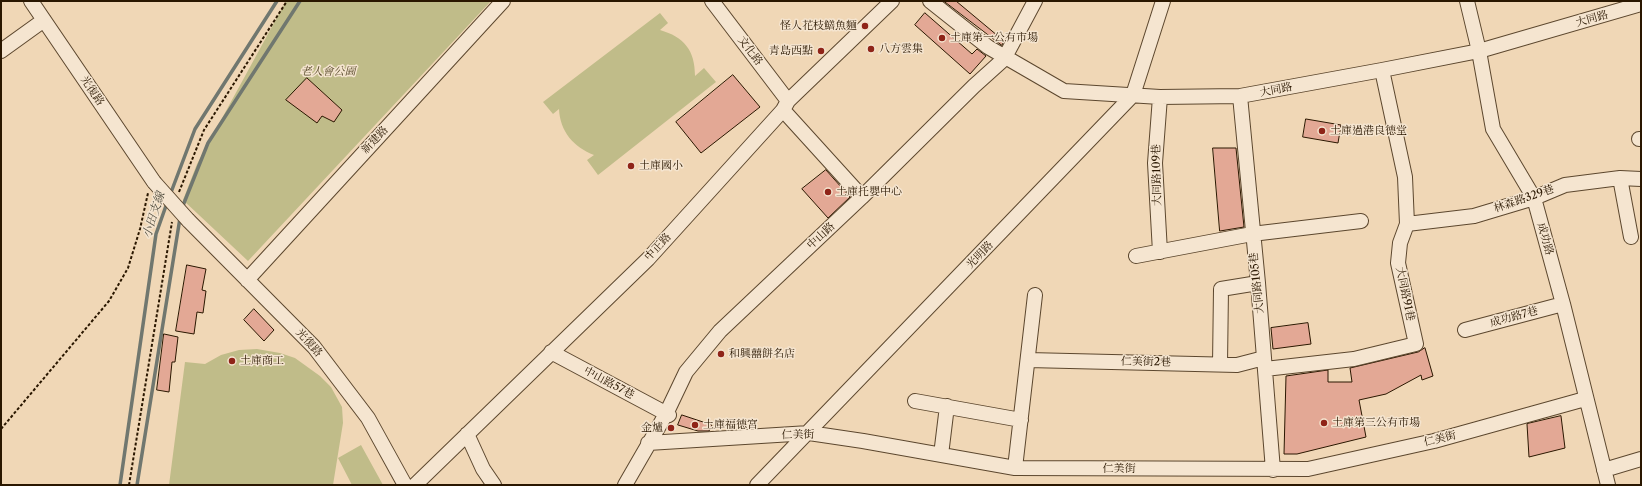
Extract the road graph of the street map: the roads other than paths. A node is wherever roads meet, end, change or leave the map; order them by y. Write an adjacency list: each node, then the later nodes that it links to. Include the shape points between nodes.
1 (31, 1): 12 (street, 光復路)
2 (503, 1): 31 (street, 新建路)
3 (712, 1): 20 (street, 文化路)
4 (892, 1): 20 (street, 中正路)
5 (930, 1): 15 (street, 大同路)
6 (1035, 1): 15 (street, 中山路)
7 (1163, 1): 17 (street, 光明路)
8 (1466, 1): 13 (street, 成功路)
9 (1640, 1): 10 (street)
10 (1641, 4): 11 (street, 大同路)
11 (1612, 7): 13 (street, 大同路)
12 (44, 20): 14 (street); 31 (street, 光復路, bridge, via 154,182)
13 (1479, 50): 16 (street, 大同路); 24 (street, 成功路, via 1493,129)
14 (1, 51)
15 (1005, 58): 17 (street, 大同路, via 1064,91); 23 (street, 中山路)
16 (1382, 70): 18 (street, 大同路); 26 (street, 大同路91巷, via 1404,177)
17 (1133, 95): 19 (street, 大同路); 45 (street, 光明路)
18 (1240, 96): 19 (street, 大同路); 27 (street, 大同路105巷)
19 (1160, 97): 29 (street, 大同路109巷, via 1155,163)
20 (786, 105): 23 (street, 文化路); 36 (street, 中正路, via 648,259)
21 (1620, 178): 22 (street, 林森路329巷); 24 (street, 林森路329巷, via 1565,185); 28 (street)
22 (1641, 179)
23 (862, 197): 43 (street, 中山路, via 720,331 686,372)
24 (1534, 198): 26 (street, 林森路329巷, via 1474,216); 34 (street, 成功路)
25 (1361, 222): 27 (street)
26 (1407, 224): 39 (street, 大同路91巷, via 1400,244 1398,263 1416,344 1354,359)
27 (1252, 234): 29 (street); 32 (street, 大同路105巷)
28 (1631, 237)
29 (1160, 252): 30 (street)
30 (1136, 256)
31 (247, 280): 53 (street, 光復路, via 314,347 368,418)
32 (1258, 283): 38 (street, via 1221,289); 39 (street, 大同路105巷)
33 (1035, 295): 37 (street)
34 (1563, 304): 35 (street, 成功路7巷); 40 (street, 成功路)
35 (1465, 330)
36 (551, 352): 43 (street, 中山路57巷); 46 (street, 中正路)
37 (1028, 360): 38 (street, 仁美街2巷); 44 (street)
38 (1220, 364): 39 (street, 仁美街2巷)
39 (1265, 364): 51 (street, 大同路105巷)
40 (1585, 399): 51 (street, 仁美街, via 1434,441 1308,469); 52 (street, 成功路)
41 (915, 401): 42 (street)
42 (947, 406): 44 (street); 48 (street)
43 (668, 414): 47 (street, 中山路)
44 (1021, 420): 50 (street)
45 (809, 433): 47 (street, 仁美街); 48 (street, 仁美街); 57 (street, 光明路)
46 (467, 434): 54 (street, 中正路); 55 (street, via 483,469)
47 (648, 443): 56 (street, 中山路)
48 (941, 455): 50 (street, 仁美街)
49 (1641, 459): 52 (street)
50 (1015, 468): 51 (street, 仁美街)
51 (1273, 470)
52 (1604, 470): 58 (street, 成功路)
53 (405, 485)
54 (415, 485)
55 (494, 485)
56 (626, 485)
57 (757, 485)
58 (1608, 485)

